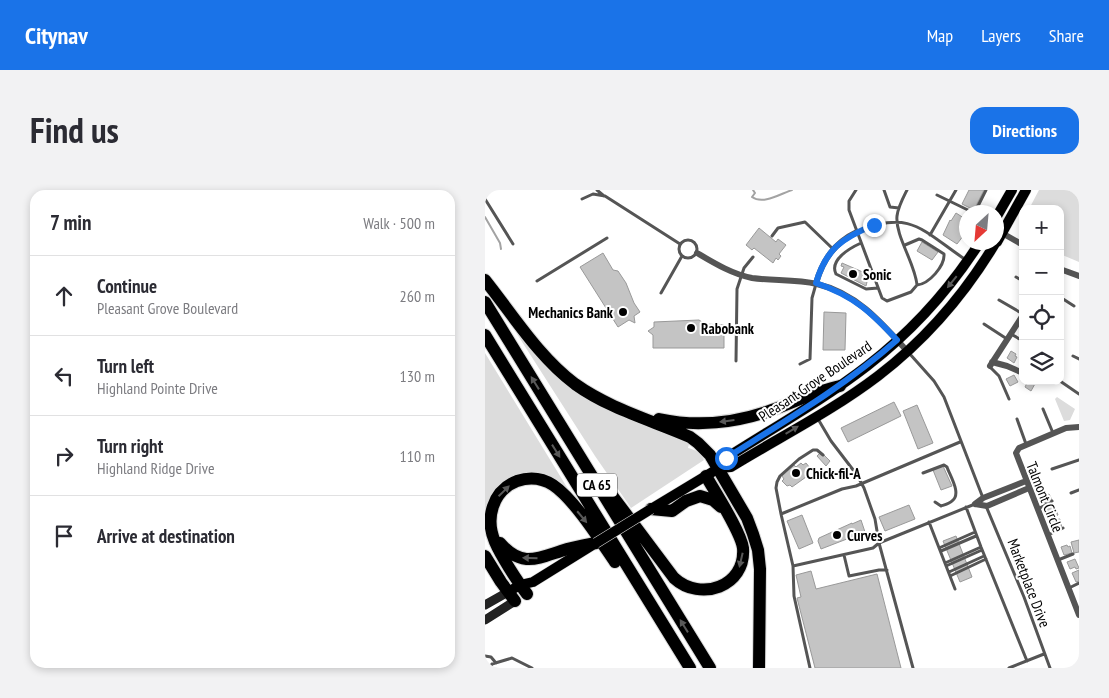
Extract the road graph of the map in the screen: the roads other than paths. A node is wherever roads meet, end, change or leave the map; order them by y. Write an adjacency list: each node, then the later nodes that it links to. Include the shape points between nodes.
1 (597, 190): 10 (lane)
2 (856, 190): 19 (lane, via 849,207)
3 (884, 190): 15 (lane, via 890,207)
4 (907, 190): 15 (lane)
5 (956, 190): 13 (lane)
6 (986, 190): 13 (lane, via 975,212)
7 (1012, 190): 14 (main road); 16 (main road)
8 (1026, 190): 18 (main road, Pleasant Grove Boulevard)
9 (937, 195): 13 (lane)
10 (605, 196): 11 (lane, via 593,194); 25 (lane)
11 (582, 199)
12 (485, 200): 24 (lane)
13 (950, 202): 20 (lane)
14 (1003, 205)
15 (899, 208): 17 (lane)
16 (1004, 212)
17 (897, 221): 19 (lane); 20 (lane, via 907,222); 27 (lane)
18 (1004, 228)
19 (857, 232): 26 (lane); 29 (street)
20 (930, 235): 35 (lane)
21 (772, 236): 29 (lane, via 779,228 805,222)
22 (607, 238): 42 (lane)
23 (1004, 240): 28 (street)
24 (513, 244)
25 (680, 244): 32 (lane, via 685,240 692,241 697,246); 33 (lane)
26 (861, 244): 45 (lane); 45 (lane, via 841,256 834,267 836,274 866,289)
27 (905, 244): 44 (lane); 44 (lane, via 922,240 944,254 943,261 929,280)
28 (1019, 244)
29 (833, 249): 43 (street, via 823,263)
30 (975, 250): 35 (main road, Pleasant Grove Boulevard)
31 (991, 250): 58 (main road, Pleasant Grove Boulevard, via 955,302)
32 (697, 253): 33 (lane, via 689,258); 37 (street)
33 (682, 256): 46 (lane)
34 (753, 257): 37 (lane)
35 (968, 261): 56 (main road, Pleasant Grove Boulevard, one-way to 56, via 927,312)
36 (1064, 270): 38 (street)
37 (741, 275): 43 (street); 61 (lane, via 737,289)
38 (1079, 276)
39 (1016, 277): 40 (lane)
40 (1019, 279)
41 (485, 280): 69 (highway, via 550,362 576,384)
42 (537, 280)
43 (816, 283): 56 (street, via 862,305); 62 (lane, via 812,298 810,359)
44 (917, 285): 45 (lane, via 911,292 887,301)
45 (878, 288)
46 (661, 293)
47 (999, 300): 51 (lane)
48 (1064, 300): 50 (lane)
49 (485, 302): 71 (highway, CA 65, one-way to 49)
50 (1074, 306)
51 (1019, 312)
52 (1019, 320): 55 (street)
53 (984, 324): 55 (lane)
54 (485, 335): 121 (highway, CA 65, one-way to 121)
55 (1009, 336): 57 (lane); 63 (street)
56 (897, 340): 58 (street); 66 (main road, Pleasant Grove Boulevard)
57 (1020, 340)
58 (907, 351): 72 (main road, Pleasant Grove Boulevard, via 878,376); 76 (lane, via 944,397)
59 (1073, 356): 60 (lane)
60 (1079, 359)
61 (736, 361)
62 (800, 364)
63 (991, 364): 64 (street); 68 (lane)
64 (1019, 371)
65 (1064, 384): 67 (lane)
66 (840, 386): 69 (highway, one-way to 69, via 821,390 771,411 730,421 677,422); 80 (main road, Pleasant Grove Boulevard, via 726,458)
67 (1079, 394)
68 (1009, 399)
69 (619, 408): 80 (highway, via 690,437 703,447)
70 (1043, 409): 75 (lane)
71 (553, 412): 97 (highway, one-way to 71, via 743,548 735,574 725,584 706,591 692,590 679,583); 134 (highway, CA 65, one-way to 71)
72 (816, 416): 80 (main road, Pleasant Grove Boulevard, one-way to 72, via 731,467); 84 (lane)
73 (1017, 419): 77 (lane)
74 (1079, 427): 75 (street, Talmont Circle)
75 (1053, 434): 77 (street, Talmont Circle)
76 (960, 442): 84 (lane); 88 (lane)
77 (1027, 444): 85 (street, Talmont Circle, via 1015,453)
78 (823, 455): 96 (lane, via 813,450 779,476)
79 (1079, 460): 81 (lane)
80 (719, 468): 83 (main road, Pleasant Grove Boulevard); 135 (highway, via 747,518 758,550)
81 (1052, 469)
82 (923, 473): 90 (lane, via 944,465 947,467 956,497 941,506)
83 (706, 476): 94 (main road, Pleasant Grove Boulevard); 97 (highway)
84 (861, 483): 96 (lane); 104 (lane, via 875,519)
85 (1028, 485): 88 (street); 92 (street); 95 (street, Talmont Circle)
86 (1079, 490): 87 (lane)
87 (1071, 493)
88 (983, 498): 91 (street); 92 (lane, Marketplace Drive)
89 (1052, 501): 95 (lane)
90 (935, 502)
91 (975, 504): 92 (street); 93 (lane)
92 (987, 506): 126 (lane, Marketplace Drive)
93 (966, 507): 98 (lane); 100 (lane)
94 (651, 509): 97 (highway, via 672,511 700,496 713,500); 103 (main road, Pleasant Grove Boulevard, bridge)
95 (1037, 509): 102 (street, Talmont Circle)
96 (781, 514): 114 (lane)
97 (728, 515)
98 (929, 522): 104 (lane); 105 (lane)
99 (1063, 528): 102 (lane)
100 (976, 534): 105 (lane); 106 (lane)
101 (493, 535): 107 (highway, one-way to 101, via 525,559 507,550); 120 (highway); 121 (highway, one-way to 121, via 491,510 503,490 526,479 548,482 563,494 626,577)
102 (1047, 535): 112 (street, Talmont Circle)
103 (597, 543): 107 (highway)
104 (879, 543): 108 (lane, via 873,548); 115 (lane)
105 (940, 549): 113 (lane)
106 (981, 549): 111 (lane); 113 (lane)
107 (577, 550): 120 (main road)
108 (844, 554): 114 (lane); 115 (lane, via 849,576)
109 (1073, 554): 112 (lane)
110 (485, 556): 122 (highway)
111 (985, 558): 116 (lane); 128 (lane)
112 (1058, 561): 118 (street, Talmont Circle)
113 (945, 564): 116 (lane)
114 (793, 566): 136 (lane, via 794,596)
115 (887, 570): 137 (lane)
116 (949, 574): 119 (lane)
117 (1079, 583): 118 (lane)
118 (1068, 588): 124 (street, Talmont Circle)
119 (955, 589)
120 (523, 590): 122 (main road)
121 (641, 590): 133 (highway, CA 65)
122 (512, 596): 123 (main road); 125 (main road)
123 (485, 606)
124 (1079, 615)
125 (485, 620)
126 (1044, 654): 128 (lane); 139 (lane, Marketplace Drive)
127 (485, 656): 129 (lane)
128 (1027, 661): 130 (lane)
129 (496, 663): 131 (lane); 132 (lane, via 512,658)
130 (1018, 666): 138 (lane)
131 (491, 668)
132 (532, 668)
133 (690, 668)
134 (709, 668)
135 (759, 668)
136 (810, 668)
137 (913, 668)
138 (1009, 668)
139 (1050, 668)

